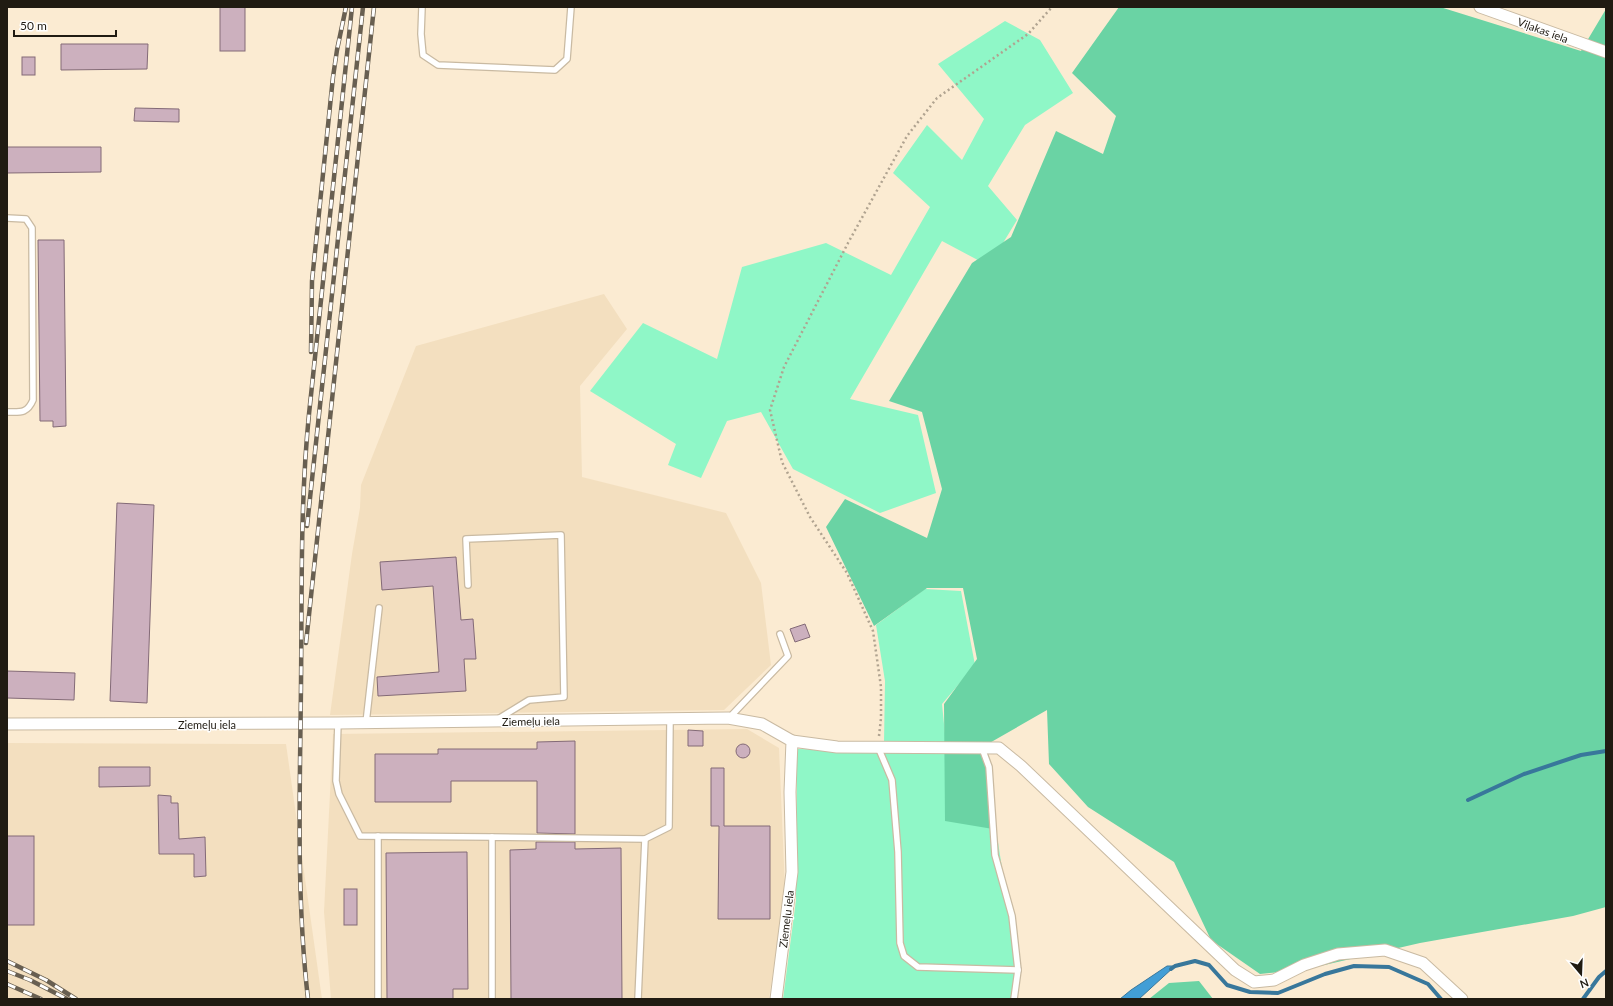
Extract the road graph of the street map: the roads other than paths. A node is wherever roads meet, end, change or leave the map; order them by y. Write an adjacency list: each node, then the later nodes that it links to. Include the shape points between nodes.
1 (422, 7): 2 (lane, via 421,34 424,56 438,65 555,70 568,59)
2 (571, 7)
3 (1480, 7): 4 (street, Viļakas iela)
4 (1606, 52)
5 (7, 218): 6 (lane, via 26,219 32,228 33,400 30,408 21,412)
6 (7, 412)
7 (468, 585): 12 (lane, via 466,539 561,535 564,696 529,700)
8 (379, 608): 14 (lane)
9 (780, 634): 10 (lane, via 788,656)
10 (728, 718): 11 (street, Ziemeļu iela); 16 (street, Ziemeļu iela, via 762,724)
11 (670, 720): 12 (street, Ziemeļu iela); 21 (lane, via 669,827)
12 (493, 722): 14 (street, Ziemeļu iela)
13 (338, 723): 14 (street, Ziemeļu iela); 15 (street, Ziemeļu iela); 19 (lane, via 336,781 340,794 360,836)
14 (366, 723)
15 (7, 724)
16 (792, 741): 17 (street, via 837,747); 26 (street, Ziemeļu iela, via 792,872)
17 (878, 747): 18 (street); 22 (lane, via 892,780 898,852 900,943 904,956 918,967)
18 (982, 748): 22 (lane, via 989,767 995,856 1012,916); 28 (street, via 999,748 1021,766 1236,970 1254,982 1274,980 1304,964 1338,954 1385,950 1423,963)
19 (378, 836): 20 (lane); 23 (lane)
20 (492, 837): 21 (lane); 24 (lane)
21 (645, 839): 25 (lane)
22 (1018, 970): 27 (lane)
23 (378, 999)
24 (492, 999)
25 (638, 999)
26 (776, 999)
27 (1014, 999)
28 (1462, 999)

